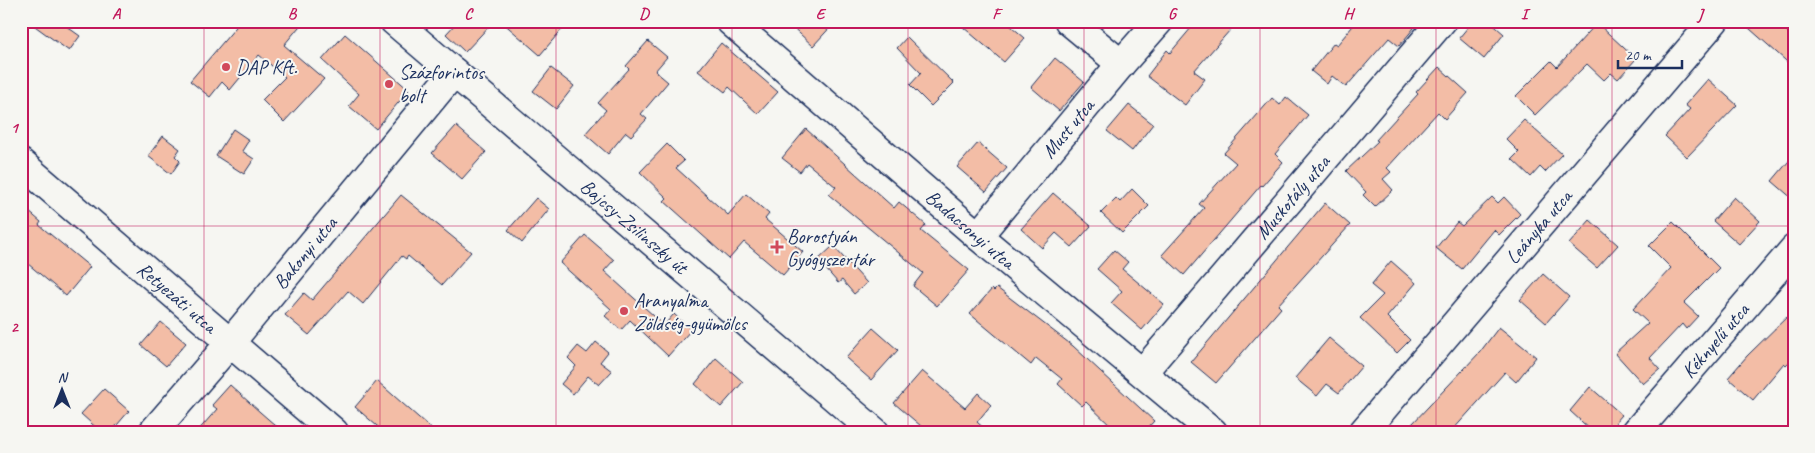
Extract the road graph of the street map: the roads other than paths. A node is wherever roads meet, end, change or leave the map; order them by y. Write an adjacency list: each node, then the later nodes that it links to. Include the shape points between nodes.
1 (394, 21): 8 (street, Bajcsy-Zsilinszky út)
2 (730, 21): 10 (street, Badacsonyi utca)
3 (1070, 21): 7 (street)
4 (1159, 21): 7 (street, Must utca)
5 (1442, 21): 13 (street, Muskotály utca)
6 (1714, 21): 18 (street, Leányka utca)
7 (1121, 64): 10 (street, Must utca)
8 (454, 72): 12 (street, Bakonyi utca); 16 (street, Bajcsy-Zsilinszky út)
9 (21, 164): 12 (street, Retyezáti utca)
10 (978, 236): 13 (street, Badacsonyi utca)
11 (1794, 249): 19 (street, Kéknyelű utca)
12 (230, 343): 14 (street, Bakonyi utca); 15 (street, Retyezáti utca)
13 (1143, 372): 17 (street, Badacsonyi utca)
14 (153, 432)
15 (334, 432)
16 (875, 432)
17 (1213, 432)
18 (1363, 432)
19 (1636, 432)

